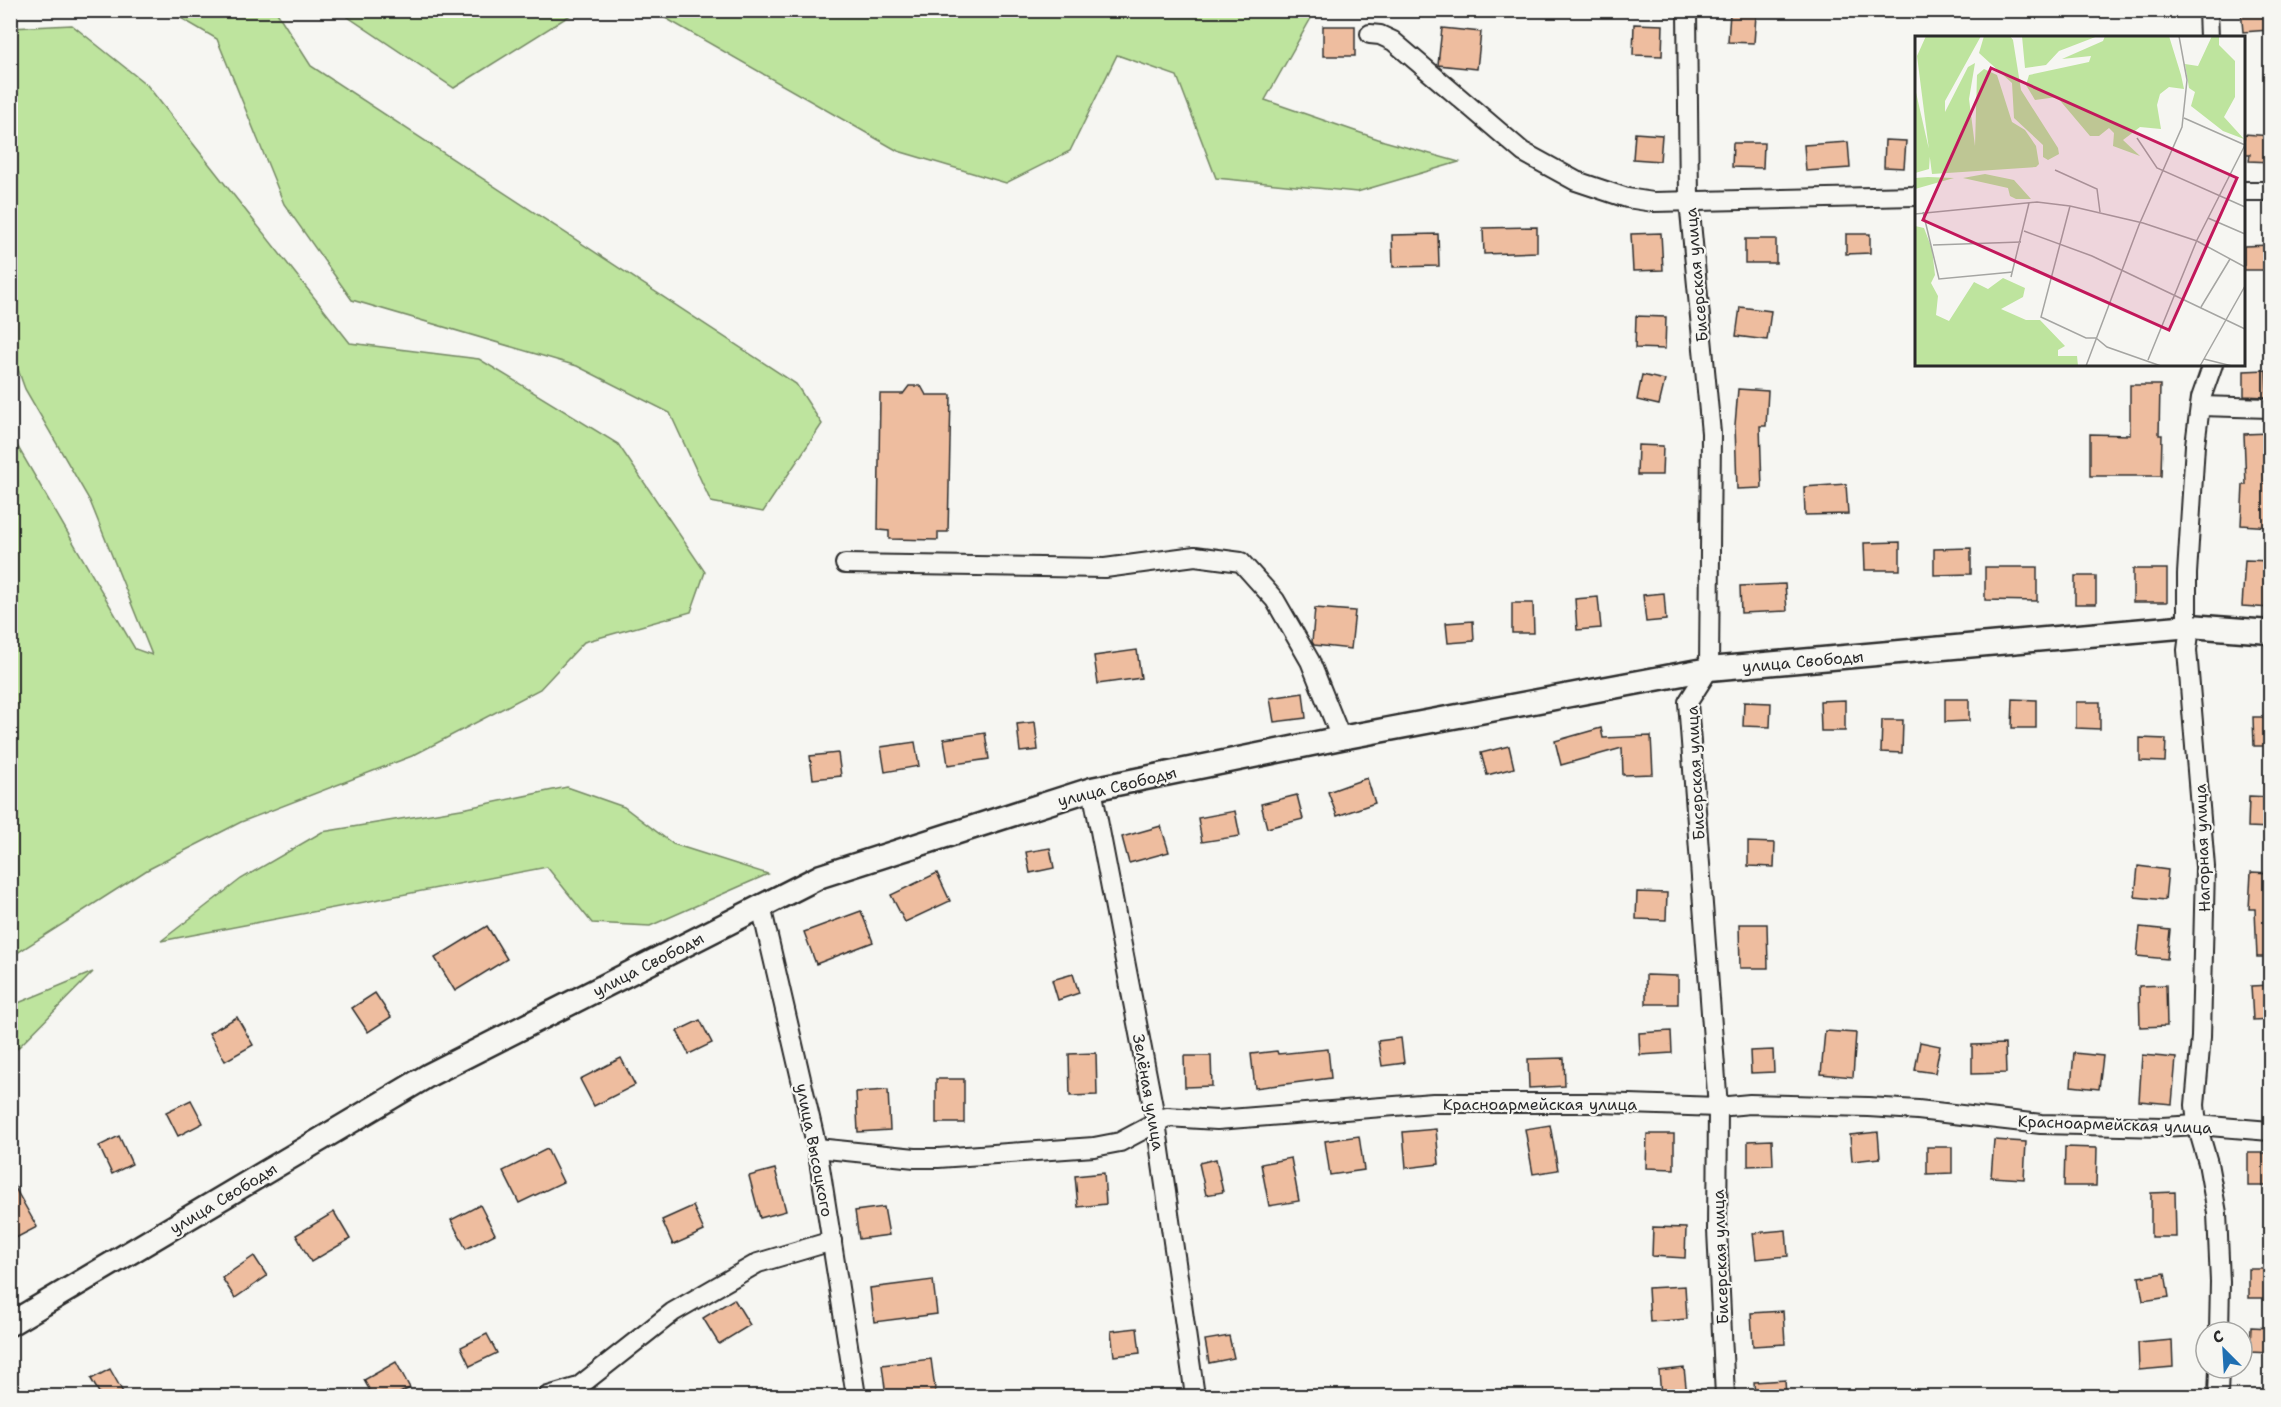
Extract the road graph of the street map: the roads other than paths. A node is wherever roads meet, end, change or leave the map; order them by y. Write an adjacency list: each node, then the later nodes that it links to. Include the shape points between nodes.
1 (1687, 10): 8 (street, Бисерская улица)
2 (2208, 10): 4 (street)
3 (1371, 34): 8 (street, via 1393,41 1523,152 1548,168 1627,198)
4 (2209, 36)
5 (2245, 191): 6 (street)
6 (2271, 191)
7 (1915, 196): 8 (street)
8 (1689, 201): 15 (street, Бисерская улица, via 1711,434)
9 (2212, 366): 10 (street, Нагорная улица)
10 (2200, 406): 11 (street); 13 (street, Нагорная улица, via 2187,574)
11 (2271, 408)
12 (845, 564): 16 (street, via 1105,568 1195,556 1241,562 1275,600 1310,661)
13 (2190, 626): 14 (street, улица Свободы); 15 (street, улица Свободы); 21 (street, Нагорная улица, via 2187,650 2205,867)
14 (2271, 632)
15 (1709, 669): 16 (street, улица Свободы); 19 (street, Бисерская улица, via 1688,702)
16 (1341, 738): 17 (street, улица Свободы)
17 (1092, 789): 18 (street, улица Свободы, via 821,876); 20 (street, Зелёная улица)
18 (761, 906): 23 (street, улица Высоцкого); 26 (street, улица Свободы, via 429,1076)
19 (1718, 1107): 20 (street, Красноармейская улица, via 1433,1103 1217,1120 1167,1117); 21 (street, Красноармейская улица, via 1868,1107 2041,1124); 33 (street, Бисерская улица, via 1717,1230)
20 (1156, 1122): 23 (street, Красноармейская улица, via 1120,1142 1083,1148 915,1158); 32 (street, Зелёная улица)
21 (2197, 1125): 22 (street, Красноармейская улица); 25 (street, Нагорная улица, via 2217,1213)
22 (2271, 1131)
23 (817, 1148): 24 (street, улица Высоцкого)
24 (832, 1241): 30 (street, via 758,1263 673,1312 578,1386); 31 (street, улица Высоцкого)
25 (2219, 1320)
26 (10, 1324)
27 (2219, 1380): 34 (street)
28 (10, 1391): 29 (street)
29 (15, 1396)
30 (548, 1396)
31 (856, 1396)
32 (1195, 1396)
33 (1725, 1396)
34 (2218, 1396)

